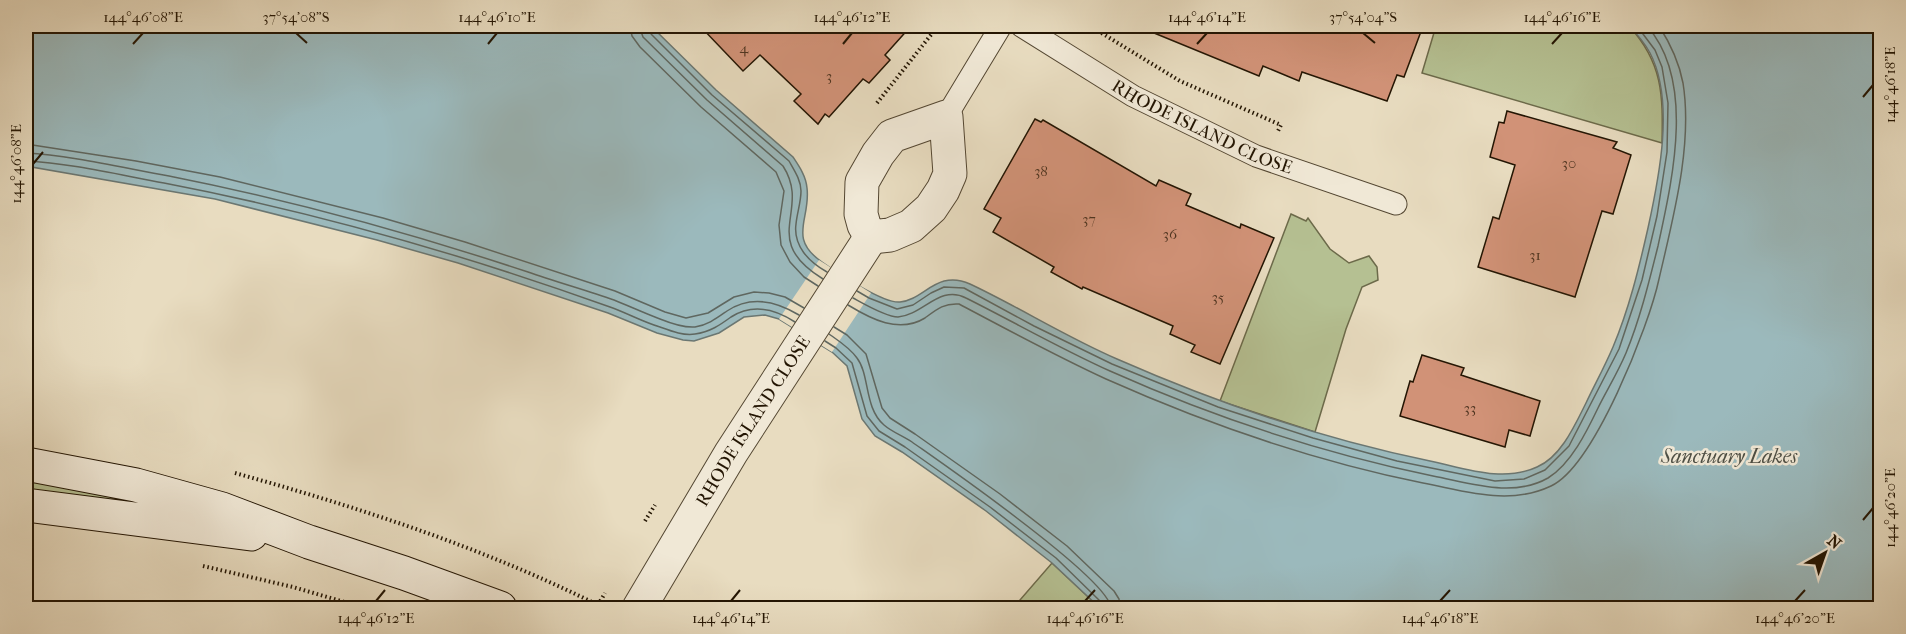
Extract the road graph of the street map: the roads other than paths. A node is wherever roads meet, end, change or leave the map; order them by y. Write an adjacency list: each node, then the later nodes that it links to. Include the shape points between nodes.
1 (1001, 26): 3 (lane)
2 (1021, 26): 4 (lane, RHODE ISLAND CLOSE, via 1133,96 1267,160)
3 (946, 117): 5 (street, via 950,174 943,190 911,226 890,236); 5 (street, via 892,136 878,154 862,182 861,214)
4 (1396, 204)
5 (871, 237): 10 (street, RHODE ISLAND CLOSE, via 689,521)
6 (26, 464): 8 (street, via 136,485 222,508)
7 (26, 505): 8 (street)
8 (309, 542): 9 (street)
9 (500, 609)
10 (639, 609)

